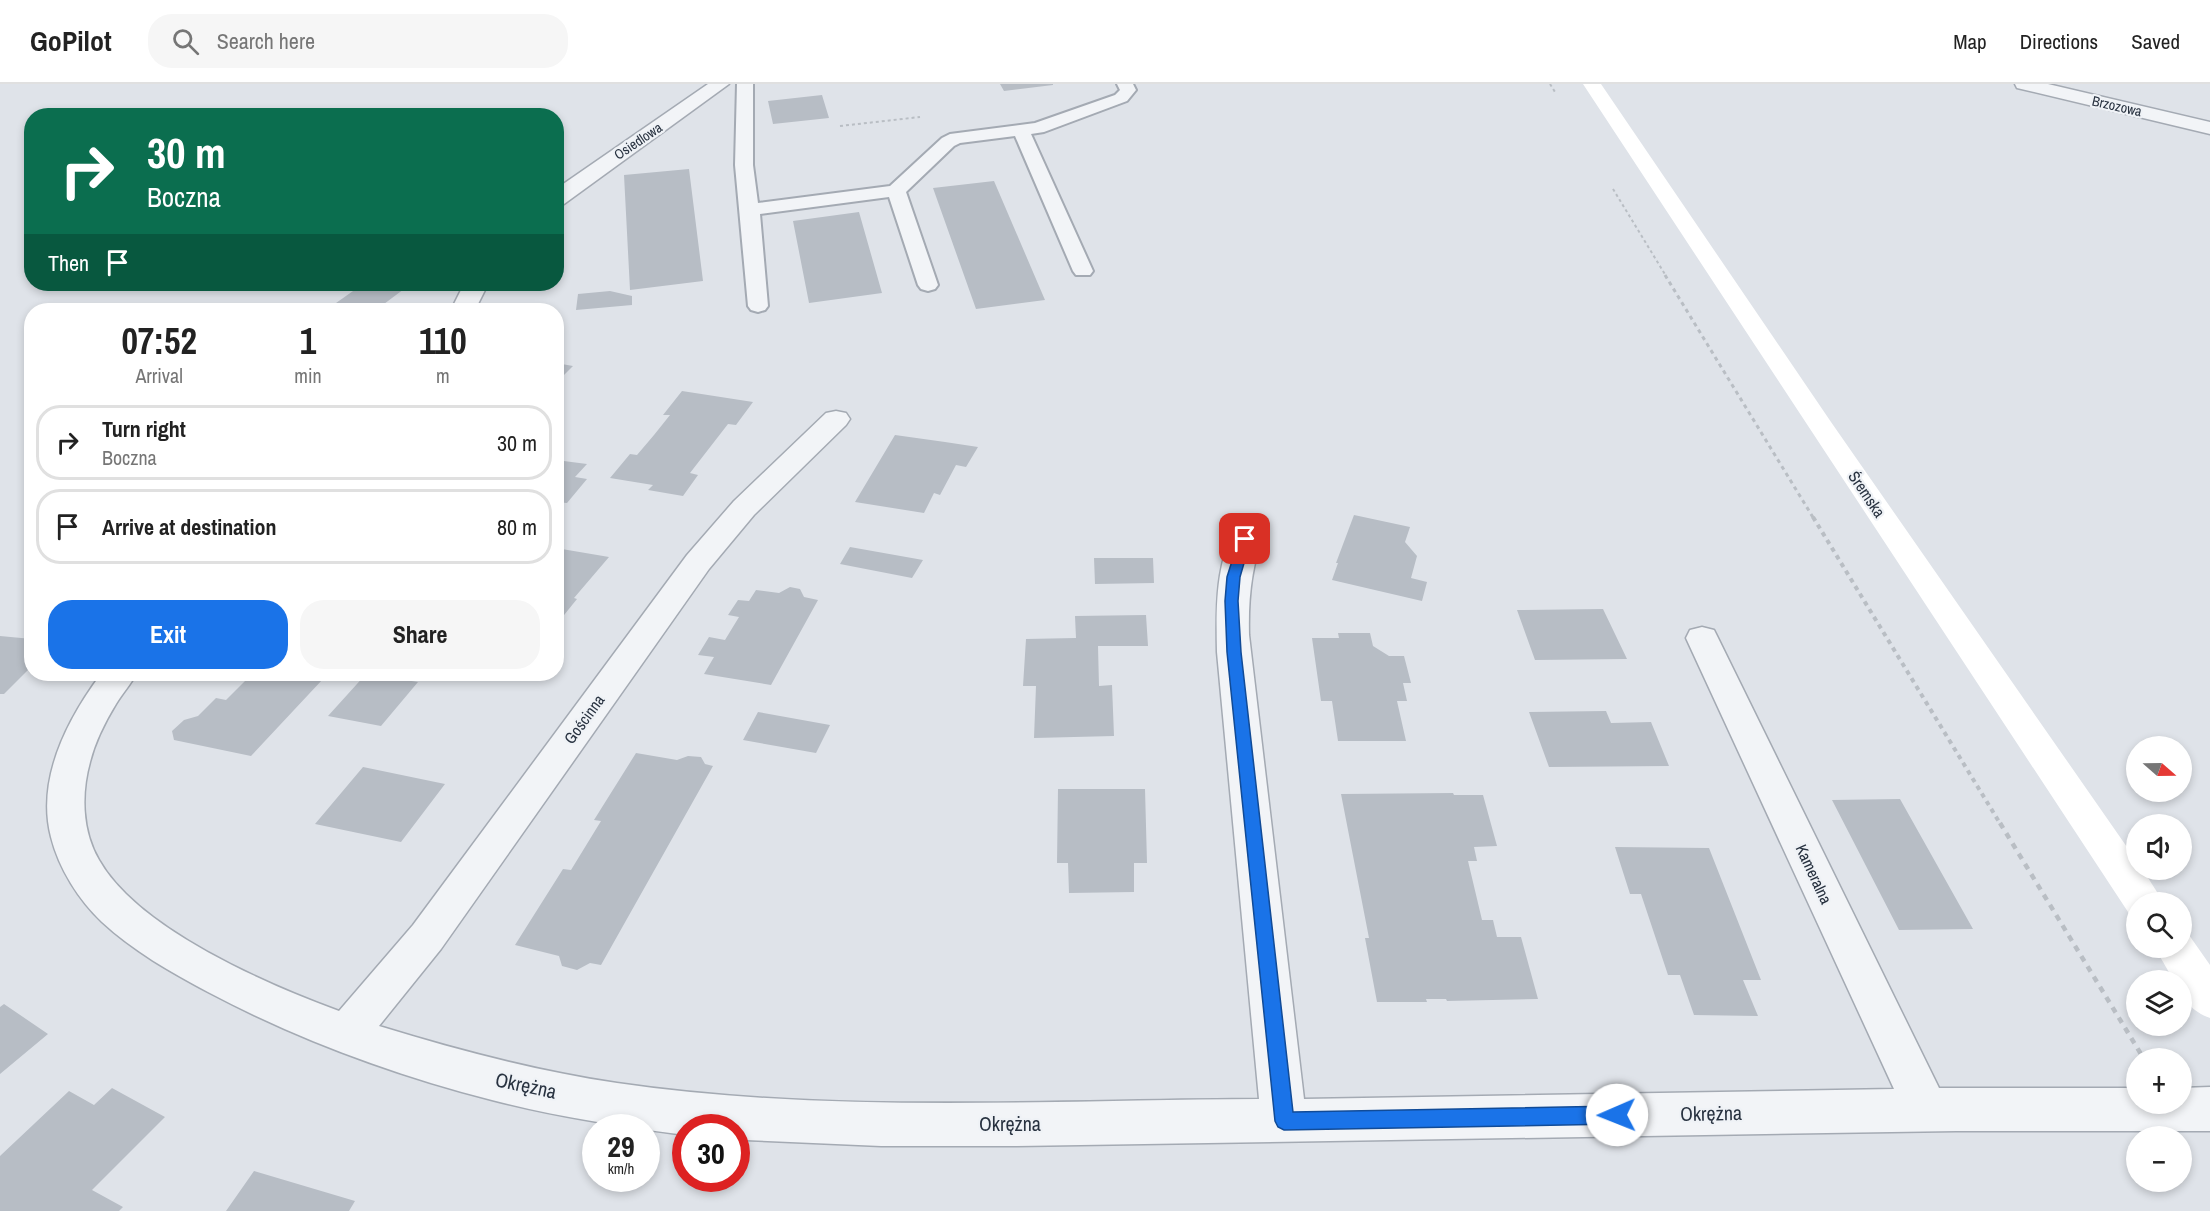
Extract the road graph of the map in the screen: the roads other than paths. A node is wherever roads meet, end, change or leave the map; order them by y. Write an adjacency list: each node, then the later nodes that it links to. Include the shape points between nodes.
1 (720, 84): 9 (street, Osiedlowa)
2 (745, 84): 10 (lane, via 744,165)
3 (1125, 84): 7 (lane, via 1126,94 1114,102)
4 (1592, 84): 18 (main road, Śremska)
5 (2024, 84): 6 (street, Brzozowa)
6 (2210, 128)
7 (1021, 130): 8 (lane, via 956,138); 11 (lane)
8 (896, 191): 10 (lane); 12 (lane)
9 (564, 193)
10 (750, 210): 13 (lane)
11 (1083, 271)
12 (928, 285)
13 (758, 306)
14 (836, 419): 21 (street, Gościnna, via 744,508 703,555 427,937)
15 (1251, 527): 24 (street, via 1239,552 1234,577 1234,652)
16 (1702, 638): 22 (street, Kameralna)
17 (114, 681): 21 (street, Okrężna, via 83,728 69,771 69,830 79,862 103,896 134,927 226,981)
18 (2137, 892)
19 (2182, 958): 20 (main road)
20 (2210, 999)
21 (347, 1033): 24 (street, Okrężna, via 481,1076 604,1102 676,1112 894,1124)
22 (1926, 1109): 23 (street, Okrężna); 24 (street, Okrężna)
23 (2210, 1109)
24 (1284, 1121)

